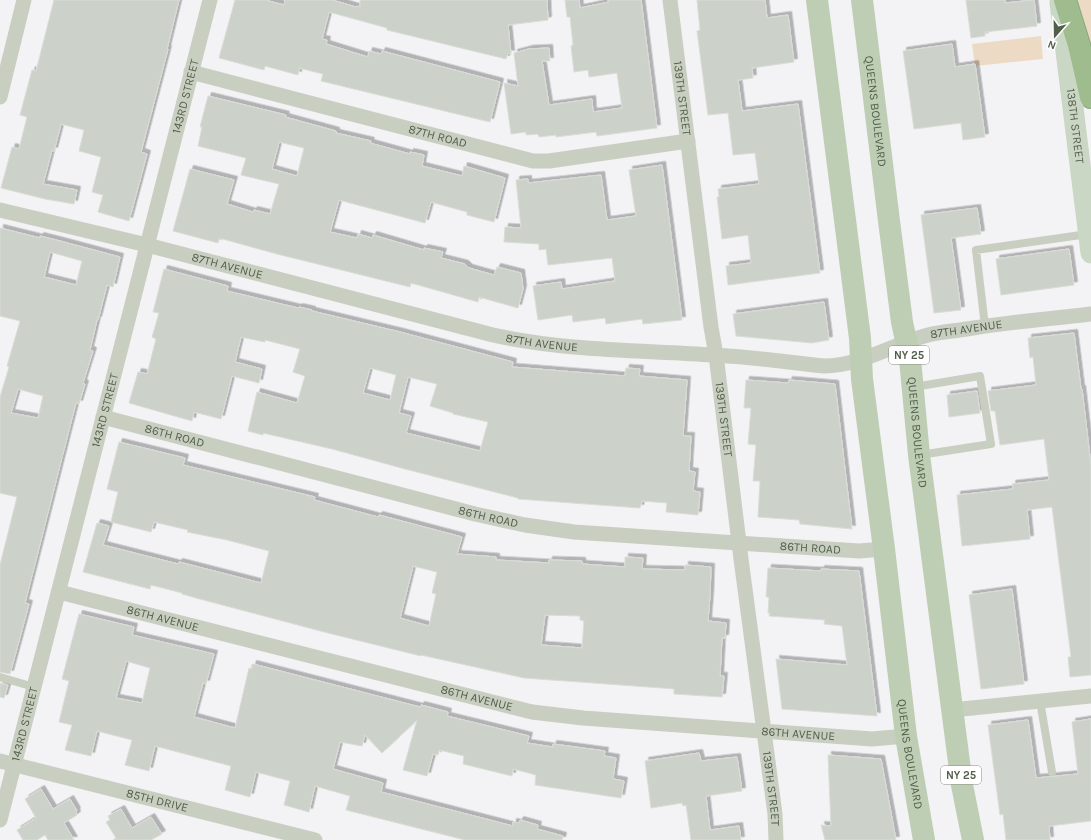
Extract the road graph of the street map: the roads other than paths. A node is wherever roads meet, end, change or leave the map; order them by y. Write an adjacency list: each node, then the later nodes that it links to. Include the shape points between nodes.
1 (24, 0): 9 (street)
2 (210, 0): 8 (street, 143RD STREET)
3 (670, 0): 11 (street, 139TH STREET)
4 (817, 0): 19 (main road, QUEENS BOULEVARD)
5 (862, 0): 17 (main road, QUEENS BOULEVARD / NY 25)
6 (1060, 0): 13 (main road, 138TH STREET)
7 (1065, 0): 10 (highway)
8 (191, 72): 11 (street, 87TH ROAD, via 533,161 550,161); 14 (street, 143RD STREET)
9 (0, 97)
10 (1091, 97)
11 (688, 141): 18 (street, 139TH STREET)
12 (0, 210): 14 (street, 87TH AVENUE)
13 (1090, 243): 16 (lane, via 976,250)
14 (147, 245): 18 (street, 87TH AVENUE, via 522,341); 21 (street, 143RD STREET)
15 (1091, 314): 16 (street, 87TH AVENUE)
16 (986, 326): 17 (street, 87TH AVENUE, via 930,334)
17 (906, 341): 19 (street, 87TH AVENUE); 20 (main road, QUEENS BOULEVARD / NY 25)
18 (716, 355): 19 (street, 87TH AVENUE, via 824,366 837,366); 23 (street, 139TH STREET)
19 (861, 359): 24 (main road, QUEENS BOULEVARD)
20 (912, 387): 22 (main road, QUEENS BOULEVARD / NY 25); 22 (lane, via 980,376 991,444)
21 (102, 417): 23 (street, 86TH ROAD, via 525,525 574,532); 25 (street, 143RD STREET)
22 (919, 455): 30 (main road, QUEENS BOULEVARD / NY 25)
23 (739, 544): 24 (street, 86TH ROAD, via 860,551); 31 (street, 139TH STREET)
24 (884, 549): 32 (main road, QUEENS BOULEVARD)
25 (58, 592): 27 (street, 143RD STREET); 31 (street, 86TH AVENUE, via 532,712)
26 (0, 677): 27 (lane)
27 (34, 687): 33 (street, 143RD STREET)
28 (1091, 696): 29 (street)
29 (1040, 701): 30 (street); 34 (lane)
30 (952, 710): 39 (main road, QUEENS BOULEVARD / NY 25, via 962,785)
31 (763, 731): 32 (street, 86TH AVENUE, via 872,739); 37 (street, 139TH STREET, via 775,814)
32 (906, 736): 38 (main road, QUEENS BOULEVARD)
33 (7, 763): 35 (street, 143RD STREET); 36 (street, 85TH DRIVE)
34 (1052, 772)
35 (0, 820)
36 (315, 840)
37 (776, 840)
38 (924, 840)
39 (973, 840)

